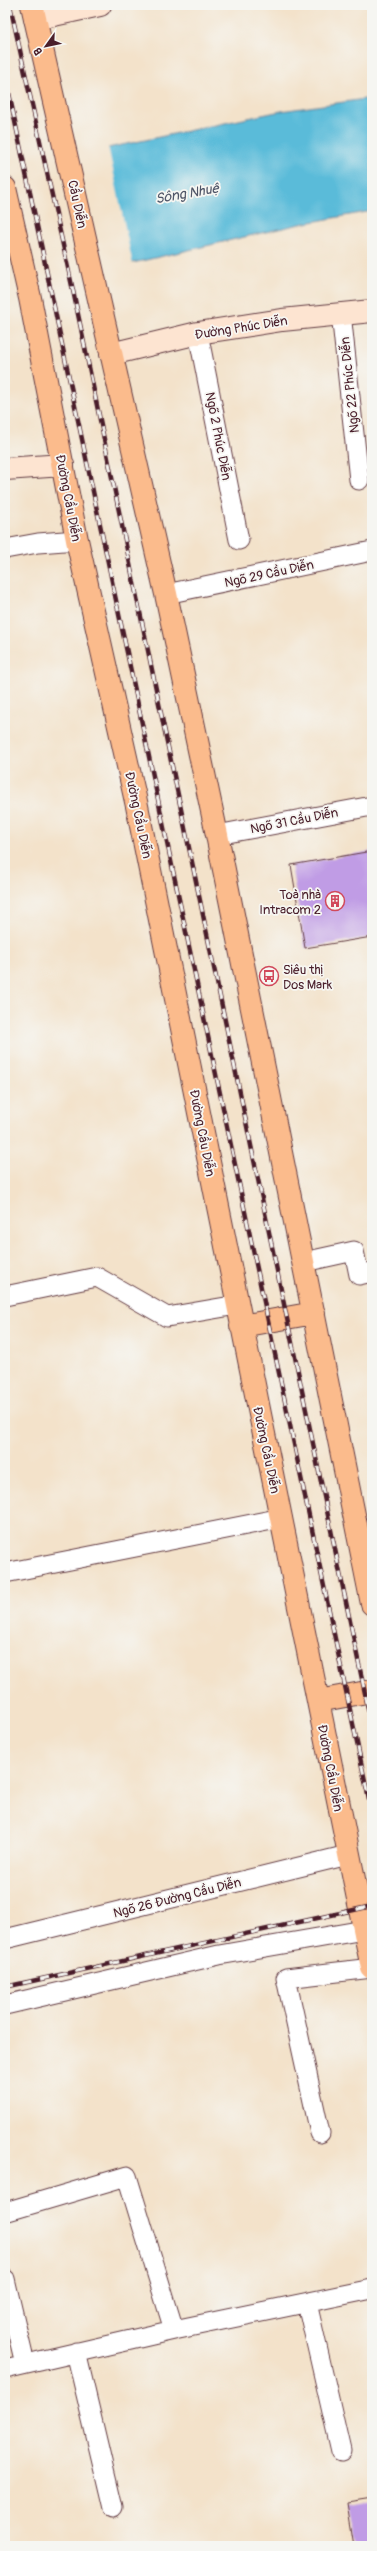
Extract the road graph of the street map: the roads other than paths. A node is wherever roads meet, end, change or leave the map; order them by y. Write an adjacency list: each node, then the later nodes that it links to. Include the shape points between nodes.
1 (100, 5): 2 (street)
2 (33, 12): 7 (highway, Cầu Diễn)
3 (5, 188): 8 (highway, Đường Cầu Diễn)
4 (372, 311): 5 (street, Đường Phúc Diễn)
5 (341, 313): 6 (street, Đường Phúc Diễn); 10 (street, Ngõ 22 Phúc Diễn)
6 (198, 333): 7 (street, Đường Phúc Diễn); 12 (street, Ngõ 2 Phúc Diễn)
7 (111, 354): 15 (highway)
8 (63, 465): 9 (street); 11 (highway, Đường Cầu Diễn)
9 (5, 469)
10 (359, 480)
11 (77, 540): 13 (street); 21 (highway, Đường Cầu Diễn, via 137,806)
12 (240, 540)
13 (5, 548)
14 (372, 551): 15 (street, Ngõ 29 Cầu Diễn)
15 (166, 594): 17 (highway)
16 (372, 806): 17 (street, Ngõ 31 Cầu Diễn)
17 (217, 835): 18 (highway)
18 (304, 1262): 19 (street, via 354,1251 359,1275); 22 (highway)
19 (372, 1272)
20 (5, 1296): 21 (street, via 97,1277 166,1318)
21 (237, 1305): 23 (highway, Đường Cầu Diễn)
22 (314, 1313): 23 (highway); 26 (highway)
23 (241, 1326): 24 (highway, Đường Cầu Diễn)
24 (282, 1518): 25 (street); 28 (highway, Đường Cầu Diễn)
25 (5, 1573)
26 (372, 1604)
27 (372, 1691): 28 (highway)
28 (318, 1701): 29 (highway, Đường Cầu Diễn)
29 (348, 1855): 30 (highway, Đường Cầu Diễn); 32 (street, Ngõ 26 Đường Cầu Diễn)
30 (364, 1892): 31 (highway, Đường Cầu Diễn)
31 (368, 1930): 33 (highway, Đường Cầu Diễn); 34 (street, via 219,1955)
32 (5, 1939)
33 (372, 1968): 35 (street, via 286,1978)
34 (5, 2005)
35 (320, 2133)
36 (5, 2212): 40 (street, via 127,2176)
37 (5, 2279): 42 (street)
38 (372, 2289): 39 (street)
39 (307, 2303): 40 (street); 44 (street)
40 (174, 2330): 41 (street)
41 (76, 2352): 42 (street); 45 (street)
42 (25, 2364): 43 (street)
43 (5, 2369)
44 (341, 2451)
45 (113, 2508)

